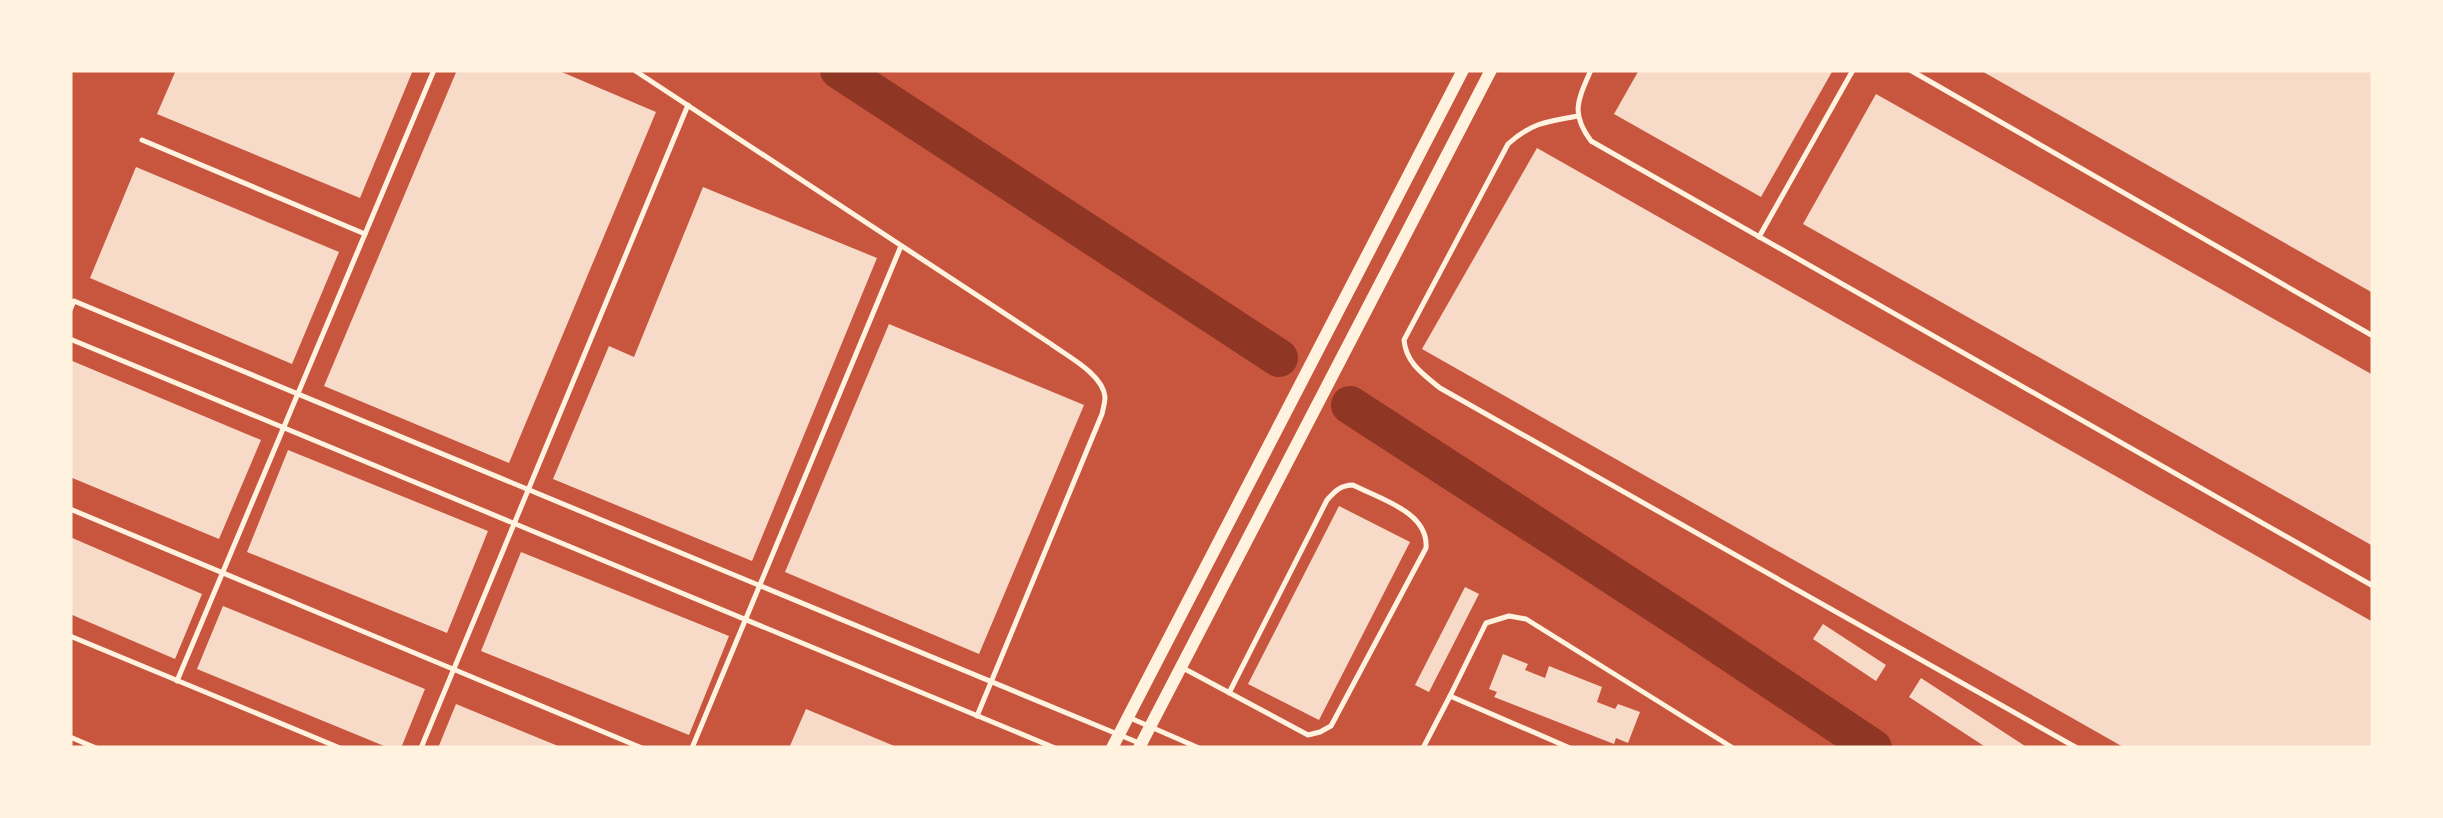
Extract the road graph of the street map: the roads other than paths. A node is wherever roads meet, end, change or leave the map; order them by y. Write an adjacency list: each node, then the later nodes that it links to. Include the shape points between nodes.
1 (434, 70): 11 (lane)
2 (634, 70): 8 (lane)
3 (1462, 70): 34 (main road)
4 (1491, 70): 27 (main road)
5 (1591, 70): 9 (lane)
6 (1853, 70): 12 (lane)
7 (1910, 70): 15 (lane)
8 (688, 105): 13 (lane); 19 (lane)
9 (1578, 116): 12 (lane, via 1591,141); 48 (lane, via 1524,129 1508,144 1404,340 1416,368 1440,388)
10 (142, 140): 11 (lane)
11 (365, 234): 17 (lane)
12 (1759, 237): 24 (lane)
13 (902, 246): 23 (lane); 30 (lane, via 1092,375 1106,399)
14 (70, 310): 17 (lane, via 74,301)
15 (2373, 336)
16 (70, 339): 18 (lane)
17 (298, 394): 18 (lane); 19 (lane)
18 (284, 428): 21 (lane); 22 (lane)
19 (528, 489): 21 (lane); 23 (lane)
20 (70, 509): 22 (lane)
21 (514, 524): 25 (lane); 28 (lane)
22 (223, 573): 28 (lane); 29 (lane)
23 (760, 586): 25 (lane); 30 (lane)
24 (2373, 586)
25 (746, 620): 33 (lane); 42 (lane)
26 (70, 636): 29 (lane)
27 (1180, 667): 31 (lane); 35 (main road)
28 (454, 669): 40 (lane); 41 (lane)
29 (178, 681): 39 (lane)
30 (991, 681): 33 (lane); 37 (lane)
31 (1229, 693): 31 (lane, via 1308,735 1331,726 1426,548 1413,516 1353,485 1336,491)
32 (1450, 696): 45 (lane); 46 (lane); 47 (lane, via 1486,624 1509,616 1526,619)
33 (977, 716): 43 (lane)
34 (1128, 717): 35 (lane); 37 (main road)
35 (1150, 726): 37 (main road); 44 (lane)
36 (70, 738): 38 (lane)
37 (1126, 744)
38 (96, 748)
39 (340, 748)
40 (421, 748)
41 (642, 748)
42 (692, 748)
43 (1055, 748)
44 (1199, 748)
45 (1423, 748)
46 (1570, 748)
47 (1734, 748)
48 (2078, 748)

